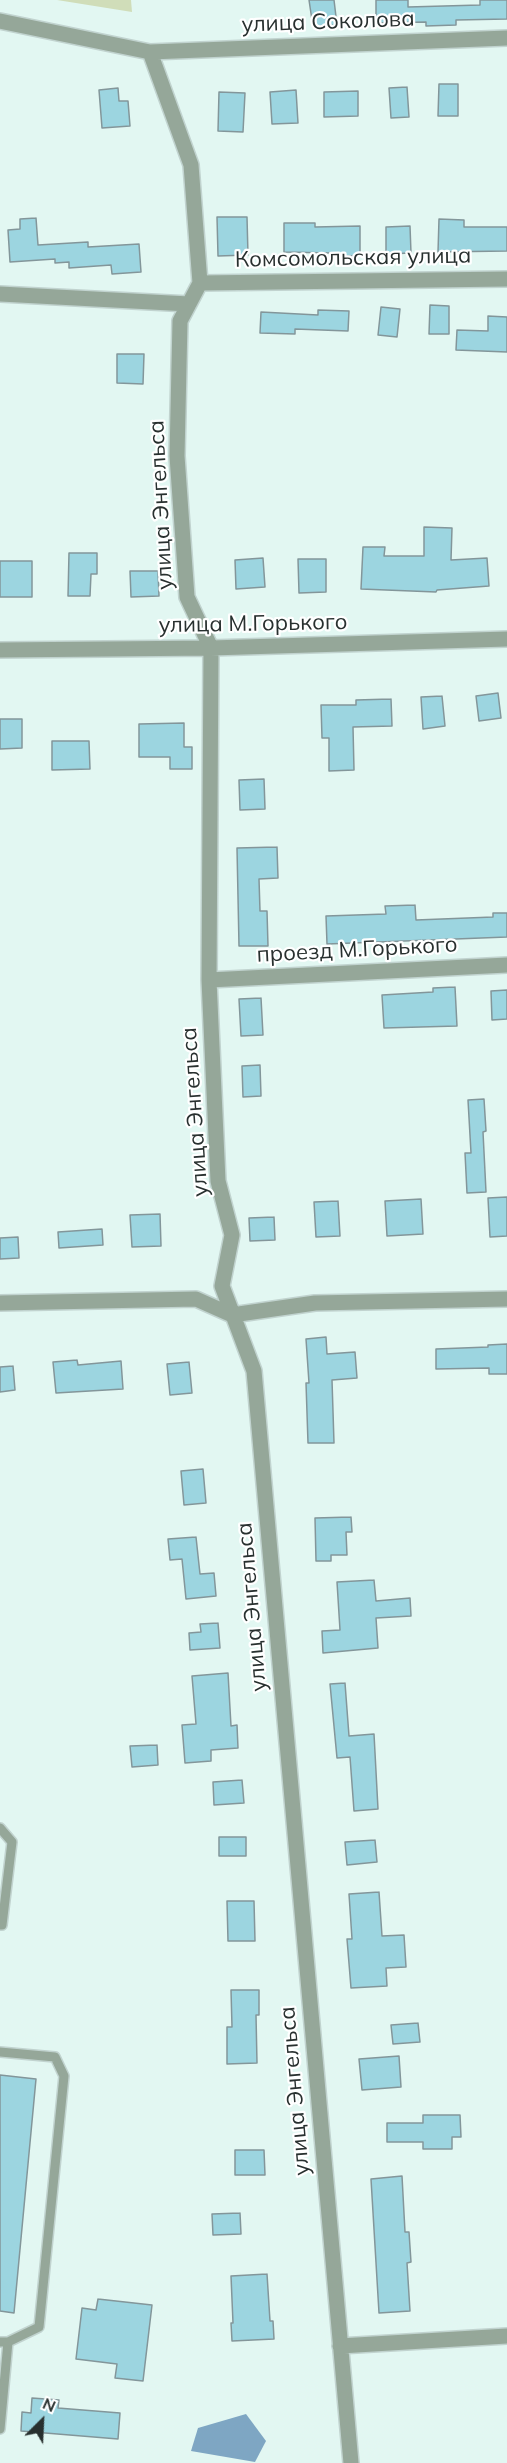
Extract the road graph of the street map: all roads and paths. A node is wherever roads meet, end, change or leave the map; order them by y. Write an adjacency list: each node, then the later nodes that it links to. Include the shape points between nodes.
1 (0, 21): 3 (street, улица Соколова)
2 (507, 38): 3 (street, улица Соколова)
3 (150, 51): 5 (street, via 191,165)
4 (507, 279): 5 (street, Комсомольская улица)
5 (200, 283): 7 (street, улица Энгельса)
6 (0, 294): 7 (street)
7 (189, 304): 9 (street, улица Энгельса, via 180,321 177,456 187,597)
8 (507, 639): 9 (street, улица М.Горького)
9 (211, 648): 10 (street, улица М.Горького); 12 (street, улица Энгельса)
10 (0, 650)
11 (507, 965): 12 (street, проезд М.Горького)
12 (209, 980): 15 (street, улица Энгельса, via 218,1181 232,1235 222,1286)
13 (507, 1299): 15 (street, via 315,1303)
14 (0, 1303): 15 (street, via 196,1299)
15 (232, 1315): 21 (street, улица Энгельса, via 254,1371)
16 (0, 1828): 17 (lane, via 12,1842)
17 (0, 1925)
18 (0, 2052): 20 (lane, via 55,2057 64,2076 39,2327)
19 (507, 2336): 21 (street)
20 (4, 2342): 22 (lane)
21 (340, 2346): 23 (street, улица Энгельса)
22 (0, 2429)
23 (351, 2463)

